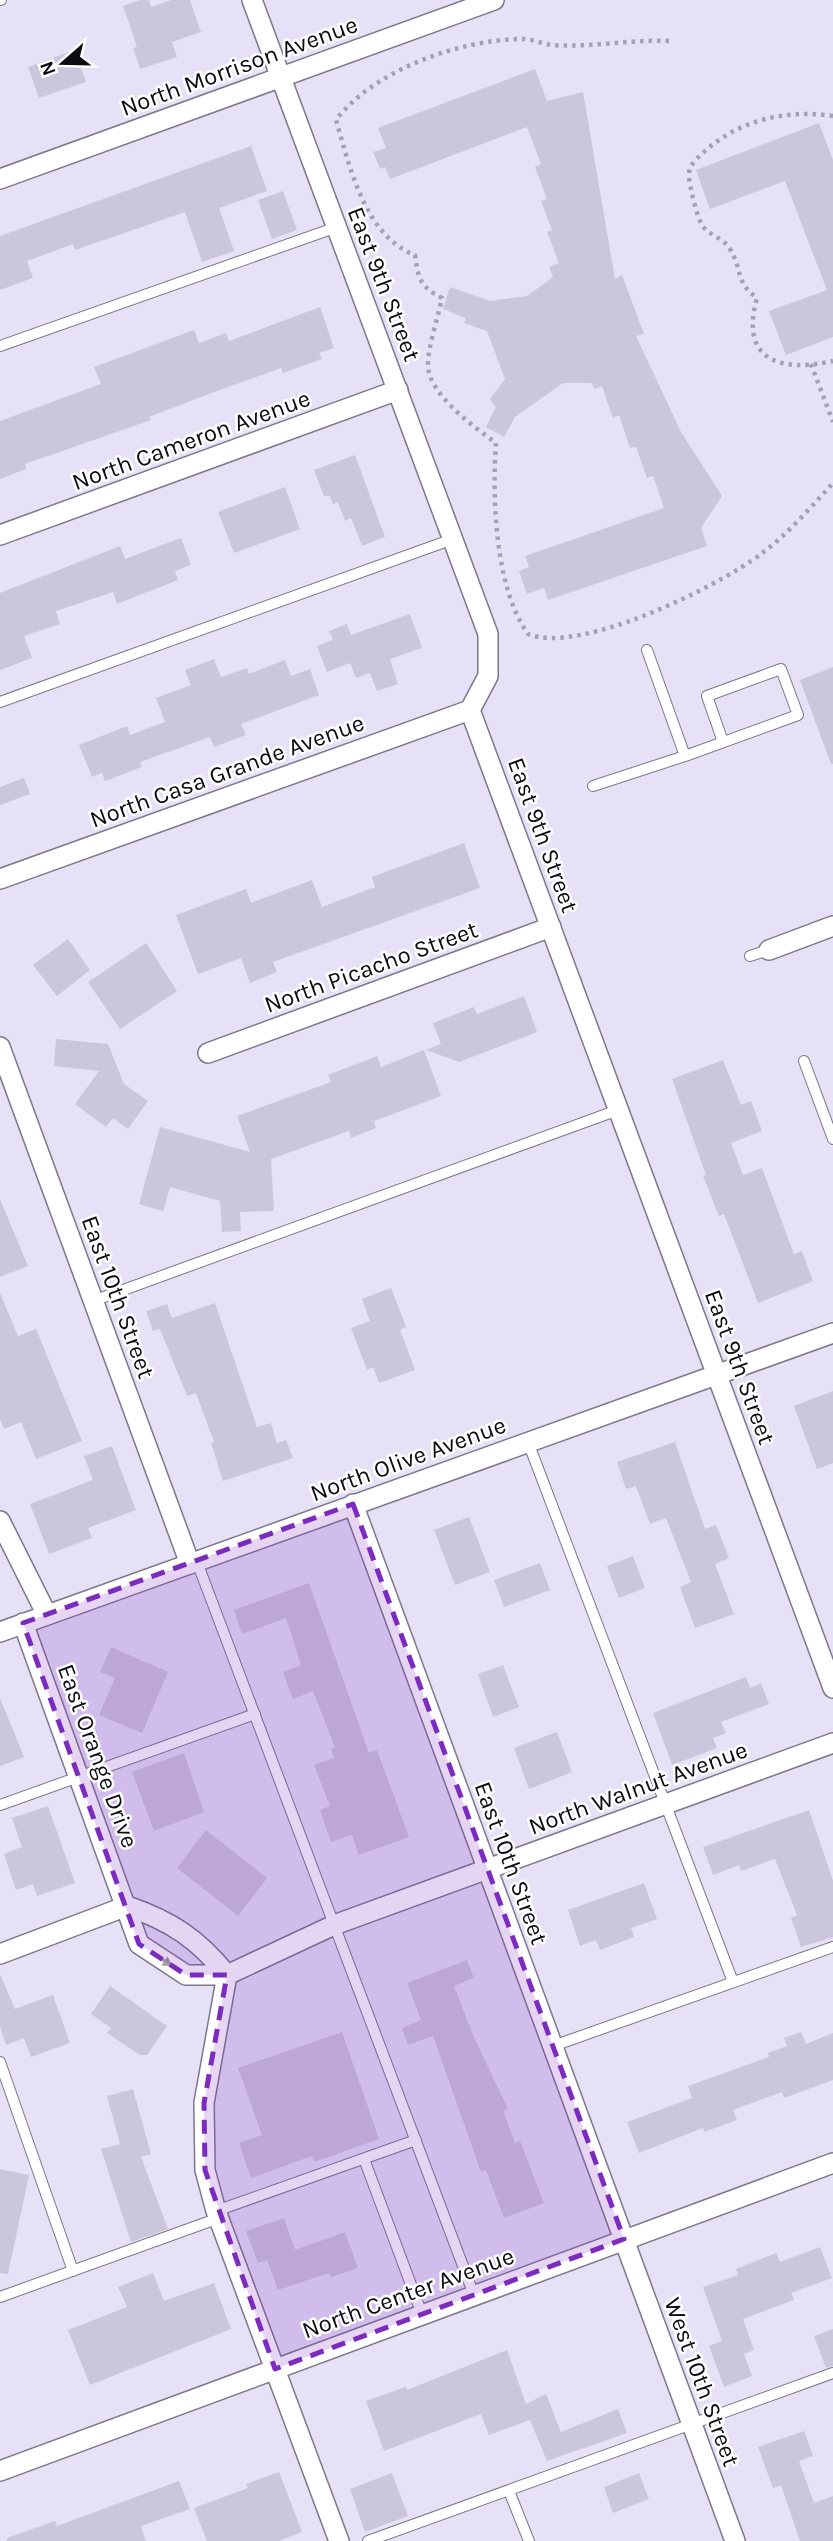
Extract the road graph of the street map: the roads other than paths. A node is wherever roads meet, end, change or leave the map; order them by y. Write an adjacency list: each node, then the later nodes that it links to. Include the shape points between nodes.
1 (252, 0): 3 (street, East 9th Street)
2 (494, 0): 3 (street, North Morrison Avenue)
3 (280, 76): 4 (street, North Morrison Avenue); 5 (street, East 9th Street)
4 (0, 178)
5 (337, 228): 6 (lane); 7 (street, East 9th Street)
6 (0, 346)
7 (398, 390): 8 (street, North Cameron Avenue); 9 (street, East 9th Street)
8 (0, 535)
9 (453, 539): 11 (lane); 12 (street, East 9th Street, via 488,634 488,676)
10 (647, 650): 14 (lane)
11 (0, 702)
12 (470, 710): 16 (street, North Casa Grande Avenue); 18 (street, East 9th Street)
13 (723, 742): 13 (lane, via 707,696 781,669 798,715); 14 (lane)
14 (685, 756): 15 (lane)
15 (593, 786)
16 (0, 879)
17 (833, 926): 19 (street)
18 (551, 927): 22 (street, North Picacho Street); 24 (street, East 9th Street)
19 (769, 950): 20 (lane)
20 (750, 956)
21 (0, 1047): 26 (street, East 10th Street)
22 (208, 1053)
23 (804, 1061): 25 (lane)
24 (618, 1110): 26 (lane); 28 (street, East 9th Street)
25 (833, 1139)
26 (93, 1301): 32 (street, East 10th Street)
27 (833, 1333): 28 (street, North Olive Avenue)
28 (717, 1375): 29 (street, North Olive Avenue); 36 (street, East 9th Street)
29 (528, 1442): 30 (street, North Olive Avenue); 41 (lane)
30 (353, 1504): 32 (street, North Olive Avenue); 42 (street, East 10th Street)
31 (0, 1521): 33 (street)
32 (193, 1563): 33 (street, North Olive Avenue); 37 (lane)
33 (47, 1615): 34 (street, North Olive Avenue)
34 (23, 1623): 35 (street, North Olive Avenue); 39 (street, East Orange Drive)
35 (0, 1632)
36 (833, 1688)
37 (255, 1714): 39 (lane); 44 (lane)
38 (833, 1743): 41 (street, North Walnut Avenue)
39 (80, 1777): 40 (lane); 43 (street, East Orange Drive)
40 (0, 1805)
41 (664, 1805): 42 (street, North Walnut Avenue); 48 (lane)
42 (487, 1869): 44 (street, North Walnut Avenue); 49 (street, East 10th Street)
43 (127, 1906): 46 (street); 47 (street, via 172,1925 206,1949); 47 (street, East Orange Drive, one-way to 47, via 139,1944 186,1975)
44 (334, 1925): 47 (street, North Walnut Avenue); 51 (lane)
45 (833, 1947): 48 (lane)
46 (0, 1955)
47 (227, 1975): 54 (street, via 204,2103 205,2170)
48 (733, 1982): 49 (lane)
49 (553, 2046): 55 (street, East 10th Street)
50 (0, 2062): 56 (lane)
51 (416, 2140): 52 (lane); 57 (lane)
52 (364, 2159): 54 (lane); 59 (lane)
53 (833, 2163): 55 (street, North Center Avenue)
54 (218, 2215): 56 (lane); 60 (street)
55 (624, 2239): 57 (street, North Center Avenue); 62 (street, West 10th Street)
56 (73, 2271): 58 (lane)
57 (474, 2295): 59 (street, North Center Avenue)
58 (0, 2297)
59 (422, 2314): 60 (street, North Center Avenue)
60 (275, 2369): 63 (street, North Center Avenue); 65 (street)
61 (833, 2373): 62 (lane)
62 (692, 2426): 64 (lane); 68 (street, West 10th Street)
63 (0, 2471)
64 (509, 2491): 66 (lane); 67 (lane)
65 (339, 2541)
66 (368, 2541)
67 (529, 2541)
68 (735, 2541)

